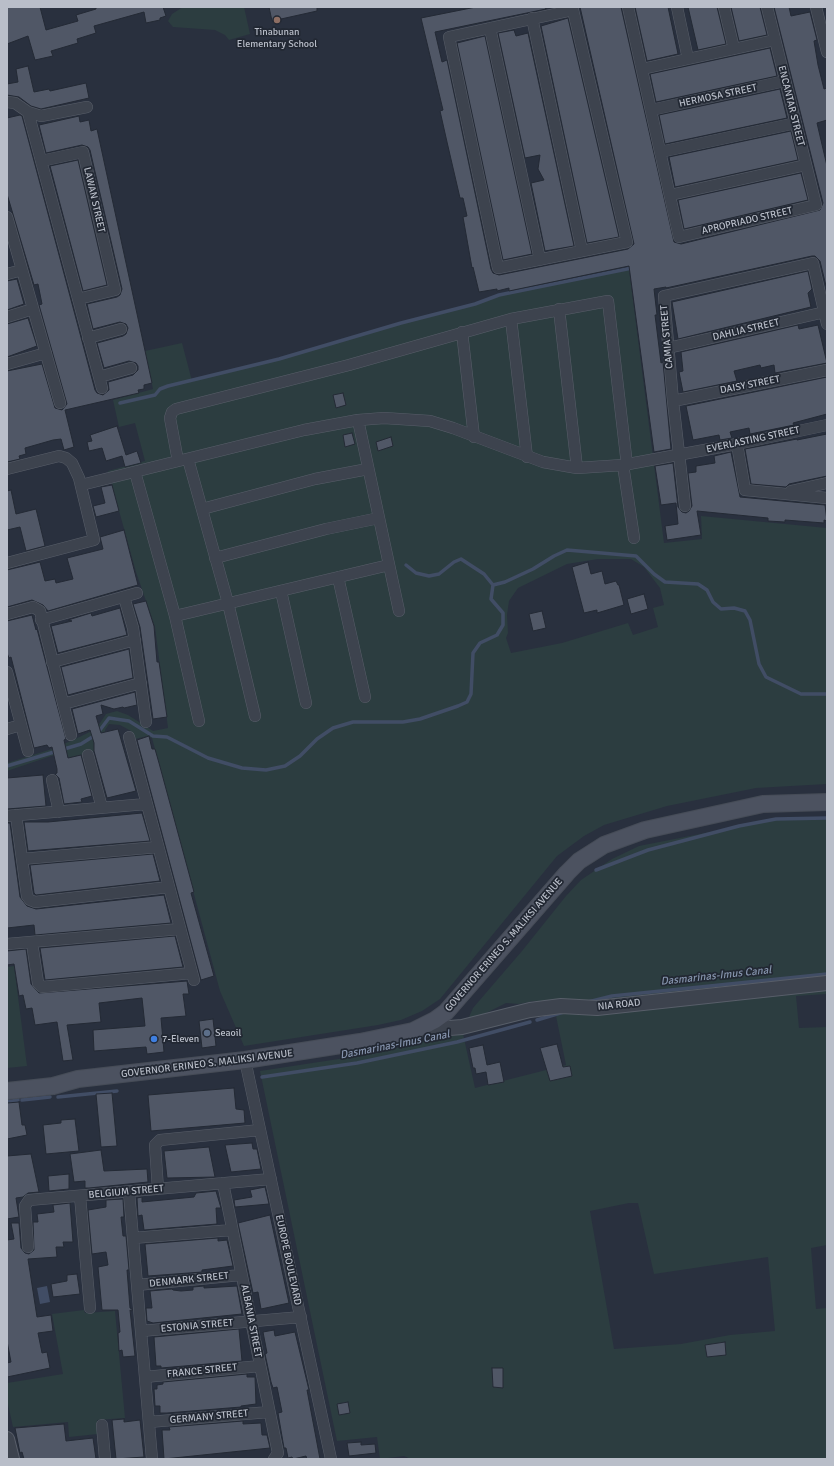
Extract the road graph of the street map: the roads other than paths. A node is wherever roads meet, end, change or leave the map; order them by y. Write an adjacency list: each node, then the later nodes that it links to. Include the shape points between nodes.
1 (628, 7): 13 (street)
2 (677, 7): 12 (street)
3 (724, 7): 10 (street)
4 (767, 7): 9 (street, ENCANTAR STREET)
5 (816, 7): 11 (street)
6 (573, 8): 7 (street); 27 (street, via 627,242)
7 (532, 18): 8 (street); 27 (street)
8 (490, 28): 28 (street); 28 (street, via 449,37 498,268)
9 (775, 40): 10 (street); 14 (street, ENCANTAR STREET)
10 (734, 49): 12 (street)
11 (827, 52)
12 (688, 59): 13 (street)
13 (642, 69): 17 (street)
14 (785, 81): 17 (street, HERMOSA STREET); 19 (street, ENCANTAR STREET)
15 (7, 102): 18 (street, via 15,103)
16 (87, 107): 18 (street, via 48,116)
17 (651, 110): 20 (street)
18 (28, 112): 21 (street)
19 (796, 123): 20 (street); 22 (street, ENCANTAR STREET)
20 (660, 152): 23 (street)
21 (41, 161): 31 (street); 31 (street, LAWAN STREET, via 84,152 115,290)
22 (806, 165): 23 (street); 24 (street, ENCANTAR STREET)
23 (670, 195): 24 (street, APROPRIADO STREET, via 679,237)
24 (816, 205)
25 (7, 217): 26 (street)
26 (9, 231): 29 (street)
27 (582, 251): 28 (street)
28 (540, 260)
29 (22, 270): 30 (street); 32 (street)
30 (7, 274)
31 (78, 299): 40 (street)
32 (33, 309): 35 (street); 42 (street)
33 (559, 309): 36 (street); 57 (street, via 608,301); 58 (street)
34 (825, 312): 37 (street); 41 (street, DAHLIA STREET); 41 (street, CAMIA STREET, via 813,263 664,296)
35 (7, 317)
36 (511, 319): 39 (street); 55 (street)
37 (827, 324)
38 (122, 329): 40 (street)
39 (462, 332): 52 (street); 56 (street, via 349,365 176,409 170,418)
40 (88, 338): 46 (street)
41 (668, 348): 48 (street, CAMIA STREET)
42 (46, 353): 43 (street); 49 (street)
43 (7, 364)
44 (131, 368): 46 (street)
45 (827, 370): 48 (street, DAISY STREET)
46 (99, 377): 47 (street)
47 (102, 388)
48 (673, 401): 54 (street, CAMIA STREET)
49 (60, 403)
50 (358, 420): 52 (street, EVERLASTING STREET, via 384,418 430,421); 56 (street, EVERLASTING STREET, via 304,430); 60 (street)
51 (827, 425): 53 (street, EVERLASTING STREET)
52 (474, 437): 55 (street, EVERLASTING STREET)
53 (737, 444): 54 (street, EVERLASTING STREET); 64 (street, via 745,490)
54 (679, 455): 57 (street, EVERLASTING STREET); 66 (street, CAMIA STREET)
55 (527, 457): 58 (street, EVERLASTING STREET)
56 (183, 460): 61 (street, EVERLASTING STREET); 67 (street)
57 (625, 465): 58 (street, EVERLASTING STREET); 69 (street)
58 (577, 468)
59 (7, 469): 63 (street, via 52,457 66,458 72,463)
60 (368, 469): 67 (street, via 315,479); 68 (street)
61 (135, 472): 63 (street, EVERLASTING STREET); 80 (street)
62 (827, 483): 64 (street)
63 (81, 486): 71 (street, via 94,540)
64 (781, 493): 65 (street)
65 (827, 498)
66 (685, 506)
67 (202, 509): 70 (street)
68 (379, 518): 70 (street, via 326,528); 72 (street)
69 (634, 538)
70 (215, 558): 77 (street)
71 (7, 563)
72 (390, 565): 73 (street); 78 (street)
73 (338, 577): 74 (street); 86 (street)
74 (281, 591): 77 (street); 87 (street)
75 (137, 593): 76 (street)
76 (124, 597): 81 (street); 82 (street)
77 (228, 603): 80 (street); 89 (street)
78 (399, 611)
79 (7, 614): 81 (street, via 33,607 40,611)
80 (175, 616): 90 (street)
81 (41, 620): 83 (street)
82 (135, 640): 83 (street); 85 (street)
83 (52, 662): 88 (street)
84 (7, 672): 92 (street)
85 (141, 684): 88 (street); 91 (street)
86 (365, 697)
87 (306, 703)
88 (63, 704): 94 (street)
89 (255, 716)
90 (199, 721)
91 (146, 722)
92 (21, 725): 93 (street); 96 (street)
93 (7, 729)
94 (71, 735)
95 (128, 737): 100 (street)
96 (28, 751)
97 (88, 755): 101 (street)
98 (52, 780): 102 (street)
99 (827, 802): 111 (main road, GOVERNOR ERINEO S. MALIKSI AVENUE, via 756,806 646,830 604,845 579,861 567,873 446,1012)
100 (146, 804): 101 (street); 104 (street)
101 (102, 808): 102 (street)
102 (59, 812): 103 (street)
103 (12, 816): 105 (street)
104 (158, 847): 105 (street); 106 (street)
105 (22, 859): 106 (street, via 27,896 35,902)
106 (169, 887): 107 (street)
107 (180, 929): 108 (street); 108 (street, via 193,976 42,987 38,983)
108 (32, 943): 109 (street)
109 (7, 944)
110 (827, 983): 111 (street, NIA ROAD, via 597,1008 555,1007 530,1010 462,1027)
111 (413, 1031): 112 (main road, GOVERNOR ERINEO S. MALIKSI AVENUE)
112 (245, 1060): 113 (main road, GOVERNOR ERINEO S. MALIKSI AVENUE, via 78,1079 53,1086); 114 (street, EUROPE BOULEVARD)
113 (7, 1091)
114 (260, 1130): 115 (street, EUROPE BOULEVARD); 117 (street, via 160,1140 155,1145)
115 (271, 1179): 116 (street, BELGIUM STREET); 126 (street, EUROPE BOULEVARD)
116 (223, 1183): 117 (street, BELGIUM STREET); 120 (street, ALBANIA STREET)
117 (158, 1189): 118 (street, BELGIUM STREET)
118 (129, 1192): 119 (street, BELGIUM STREET); 121 (street)
119 (80, 1196): 122 (street, BELGIUM STREET, via 29,1200 25,1206); 125 (street)
120 (232, 1230): 121 (street); 123 (street, ALBANIA STREET)
121 (133, 1238): 124 (street)
122 (28, 1247)
123 (241, 1275): 124 (street, DENMARK STREET); 127 (street, ALBANIA STREET)
124 (137, 1285): 128 (street)
125 (90, 1308)
126 (301, 1317): 127 (street, ESTONIA STREET); 139 (street, EUROPE BOULEVARD)
127 (251, 1321): 128 (street, ESTONIA STREET); 129 (street, ALBANIA STREET)
128 (141, 1331): 130 (street)
129 (260, 1366): 130 (street, FRANCE STREET); 131 (street, ALBANIA STREET)
130 (145, 1377): 132 (street)
131 (269, 1412): 132 (street, GERMANY STREET); 135 (street, ALBANIA STREET, via 278,1454)
132 (149, 1422): 138 (street)
133 (102, 1425): 137 (street)
134 (7, 1439): 136 (street)
135 (275, 1458)
136 (12, 1459)
137 (105, 1459)
138 (152, 1459)
139 (331, 1459)

